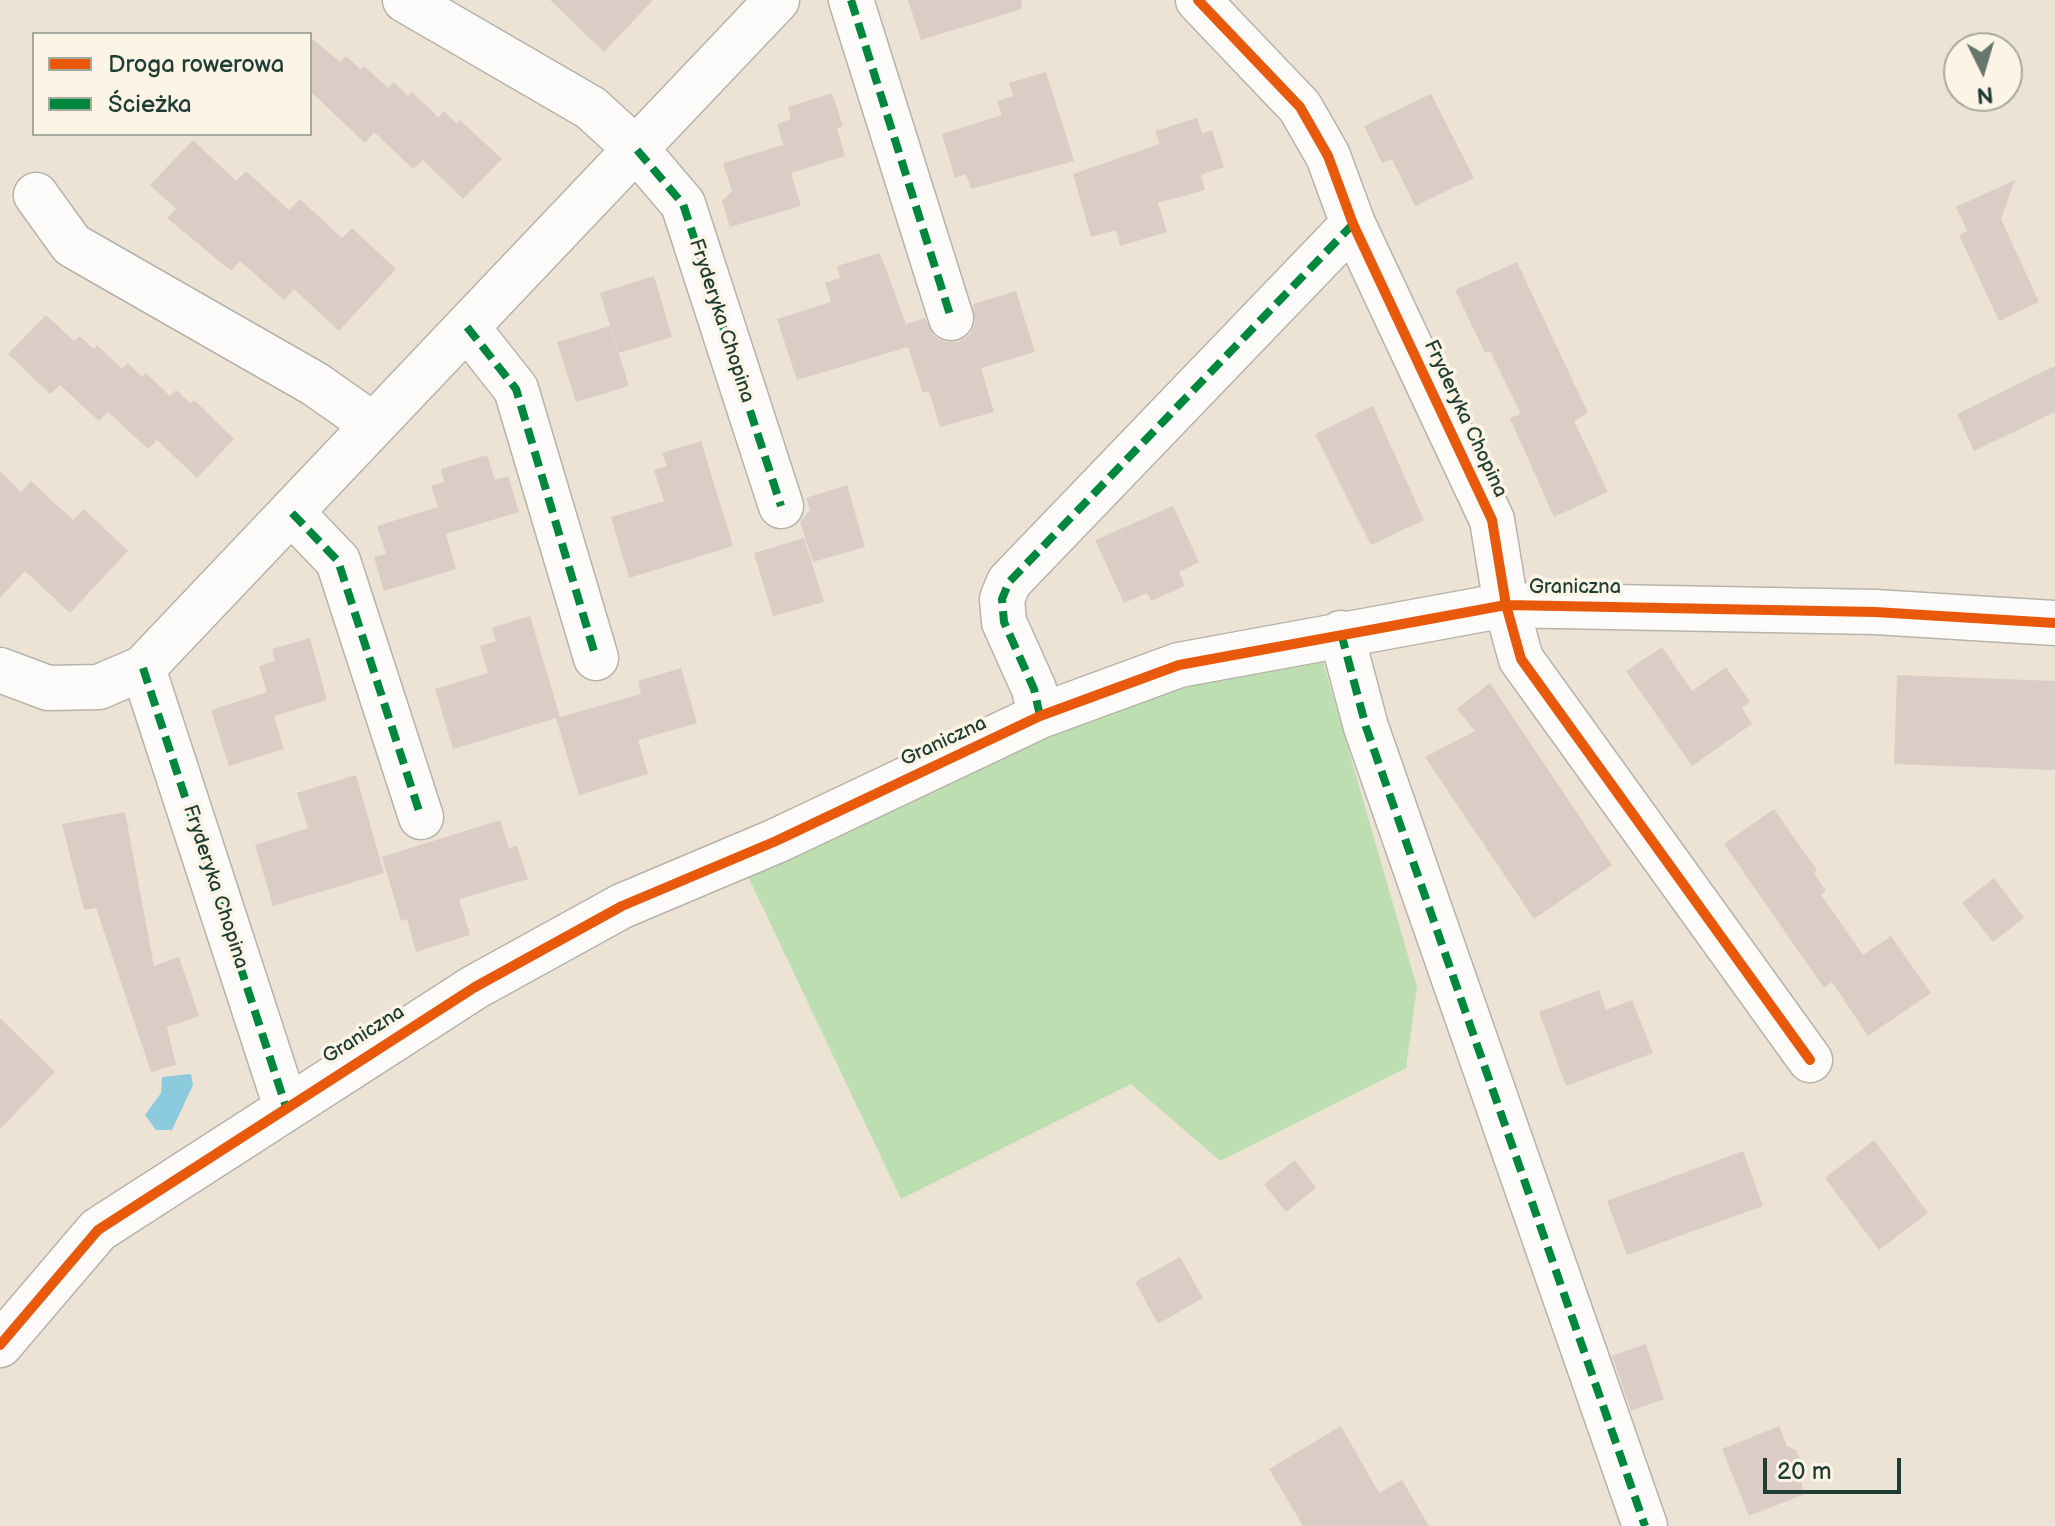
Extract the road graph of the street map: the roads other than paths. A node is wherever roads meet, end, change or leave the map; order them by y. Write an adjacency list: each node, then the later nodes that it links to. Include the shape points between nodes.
1 (405, 0): 5 (street, Fryderyka Chopina, via 591,108)
2 (777, 0): 5 (street)
3 (851, 0): 8 (street)
4 (1198, 0): 7 (street, Fryderyka Chopina, via 1300,107 1328,156)
5 (637, 150): 9 (street); 11 (street, Fryderyka Chopina, via 683,204)
6 (36, 195): 10 (street, via 72,245 315,384)
7 (1353, 224): 13 (street, Fryderyka Chopina, via 1492,520); 19 (street, via 1009,582 1002,599 1004,622 1034,689)
8 (951, 318)
9 (467, 327): 10 (street); 16 (street, via 516,389)
10 (372, 424): 12 (street)
11 (781, 506)
12 (292, 513): 17 (street); 20 (street, via 338,561)
13 (1506, 605): 14 (street, Graniczna, via 1845,611); 15 (street, Graniczna); 21 (street, Fryderyka Chopina, via 1521,659)
14 (2055, 623)
15 (1341, 633): 19 (street, Graniczna, via 1179,665); 24 (street, via 1366,727)
16 (596, 658)
17 (143, 668): 18 (street, via 99,687 48,688); 22 (street, Fryderyka Chopina)
18 (0, 670)
19 (1040, 716): 22 (street, Graniczna, via 776,841 622,906 475,987)
20 (421, 817)
21 (1810, 1060)
22 (286, 1107): 23 (street, Graniczna, via 98,1230)
23 (0, 1345)
24 (1645, 1526)

